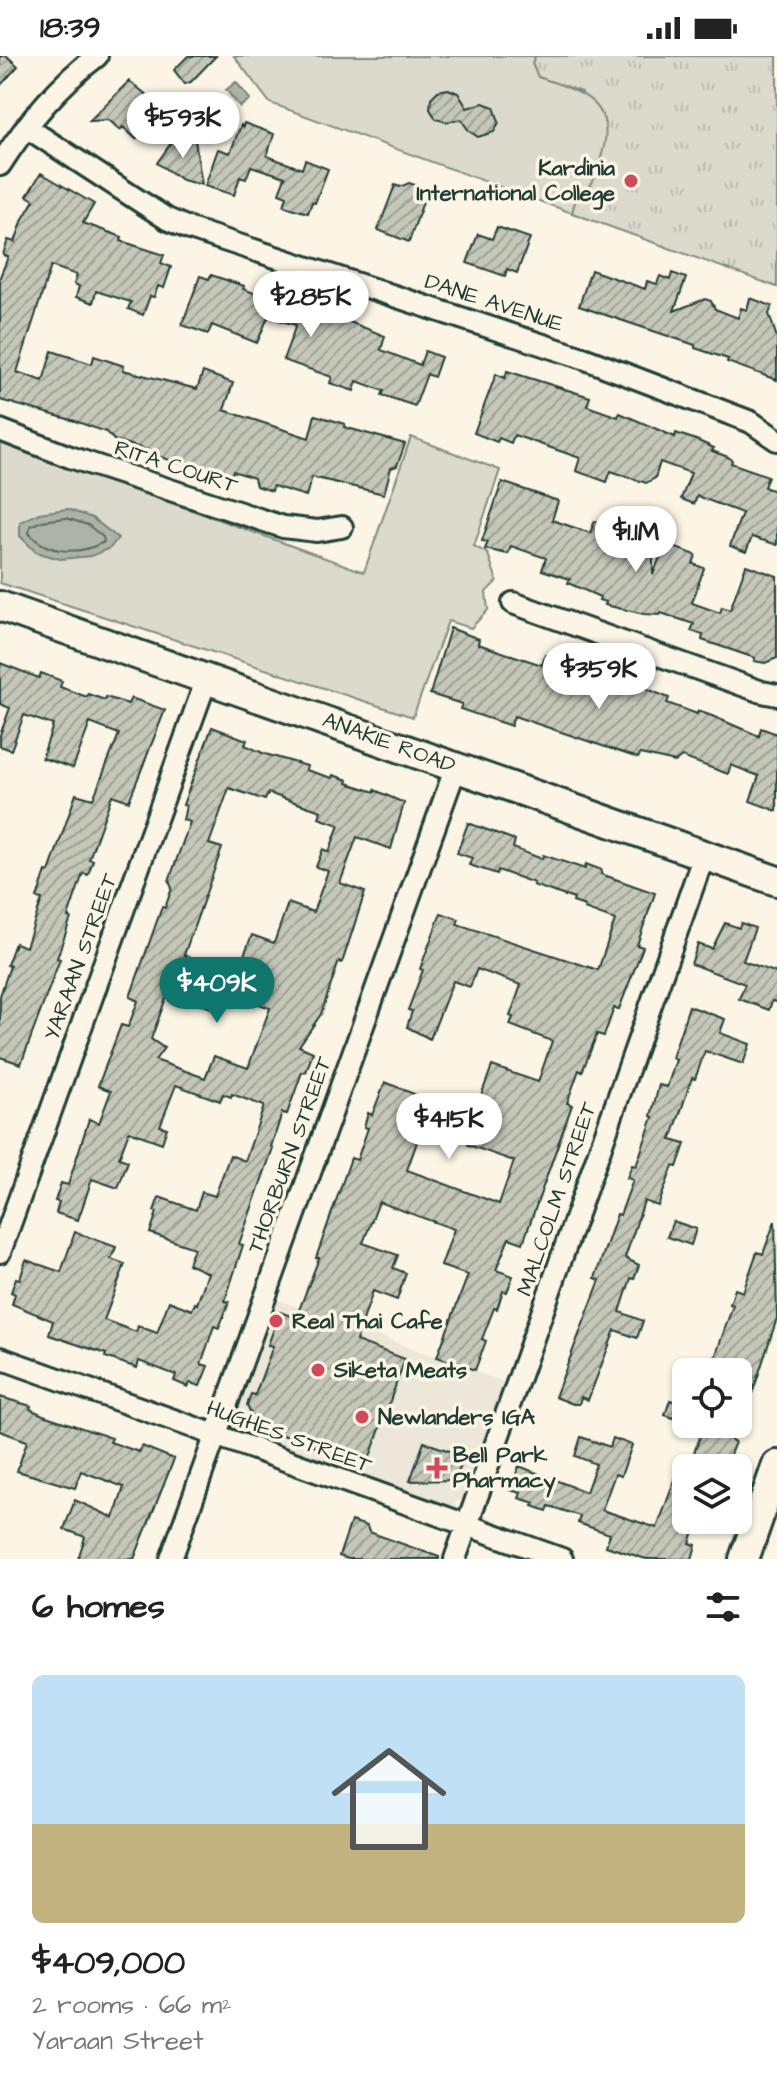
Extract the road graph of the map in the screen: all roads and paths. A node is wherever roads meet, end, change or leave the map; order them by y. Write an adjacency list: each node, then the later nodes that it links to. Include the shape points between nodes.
1 (97, 56): 2 (street, via 71,76)
2 (26, 127): 3 (street); 5 (street, DANE AVENUE, via 190,229 583,358 751,422)
3 (0, 165)
4 (0, 430): 6 (street, RITA COURT, via 283,527)
5 (777, 440)
6 (342, 527)
7 (513, 603): 10 (street)
8 (0, 606): 9 (main road, ANAKIE ROAD)
9 (207, 678): 11 (main road, ANAKIE ROAD); 14 (street, YARAAN STREET)
10 (777, 695)
11 (456, 767): 12 (main road, ANAKIE ROAD); 16 (street, THORBURN STREET)
12 (704, 855): 13 (main road, ANAKIE ROAD); 18 (street, MALCOLM STREET)
13 (777, 881)
14 (0, 1252)
15 (0, 1358): 16 (street, HUGHES STREET)
16 (214, 1436): 18 (street, HUGHES STREET); 19 (street, THORBURN STREET)
17 (777, 1465): 22 (main road)
18 (467, 1525): 20 (street, MALCOLM STREET); 21 (street, HUGHES STREET)
19 (171, 1559)
20 (455, 1559)
21 (562, 1559)
22 (744, 1559)

